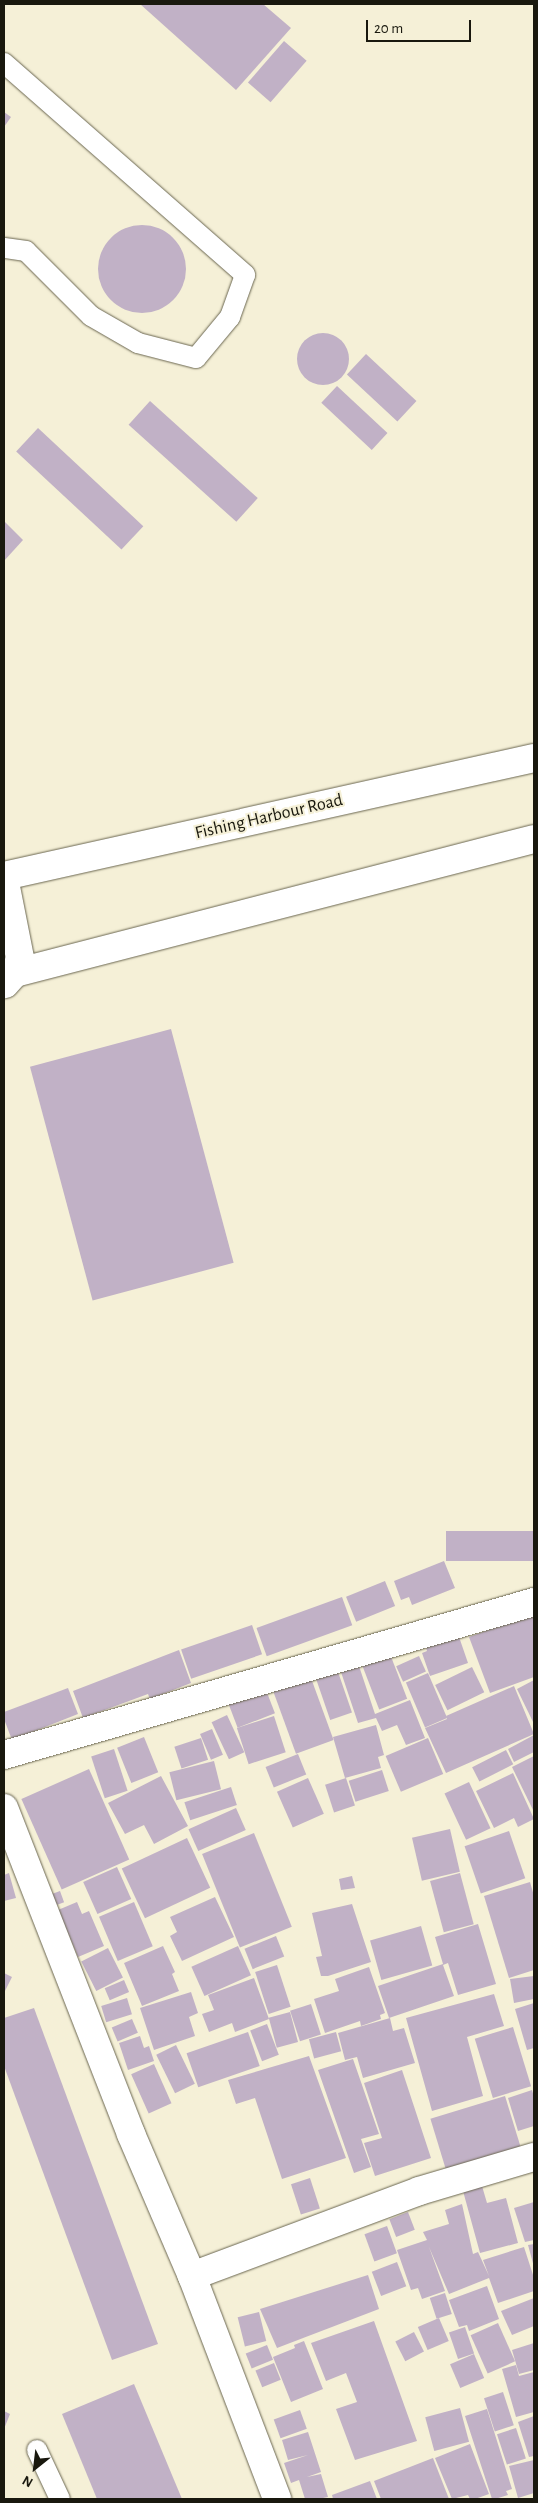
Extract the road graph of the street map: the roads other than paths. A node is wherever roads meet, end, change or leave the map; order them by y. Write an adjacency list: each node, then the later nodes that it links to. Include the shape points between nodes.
1 (4, 63): 2 (lane, via 245,275 230,318 196,358 138,344 91,316 26,251)
2 (4, 248)
3 (534, 758): 5 (street, Fishing Harbour Road)
4 (534, 839): 6 (street)
5 (4, 877): 6 (street, via 20,958)
6 (10, 979)
7 (534, 1602): 8 (street)
8 (4, 1755)
9 (4, 1808): 11 (street, via 131,2134)
10 (534, 2157): 11 (street, via 419,2190)
11 (192, 2276): 14 (street)
12 (37, 2450): 13 (lane)
13 (60, 2499)
14 (277, 2499)

